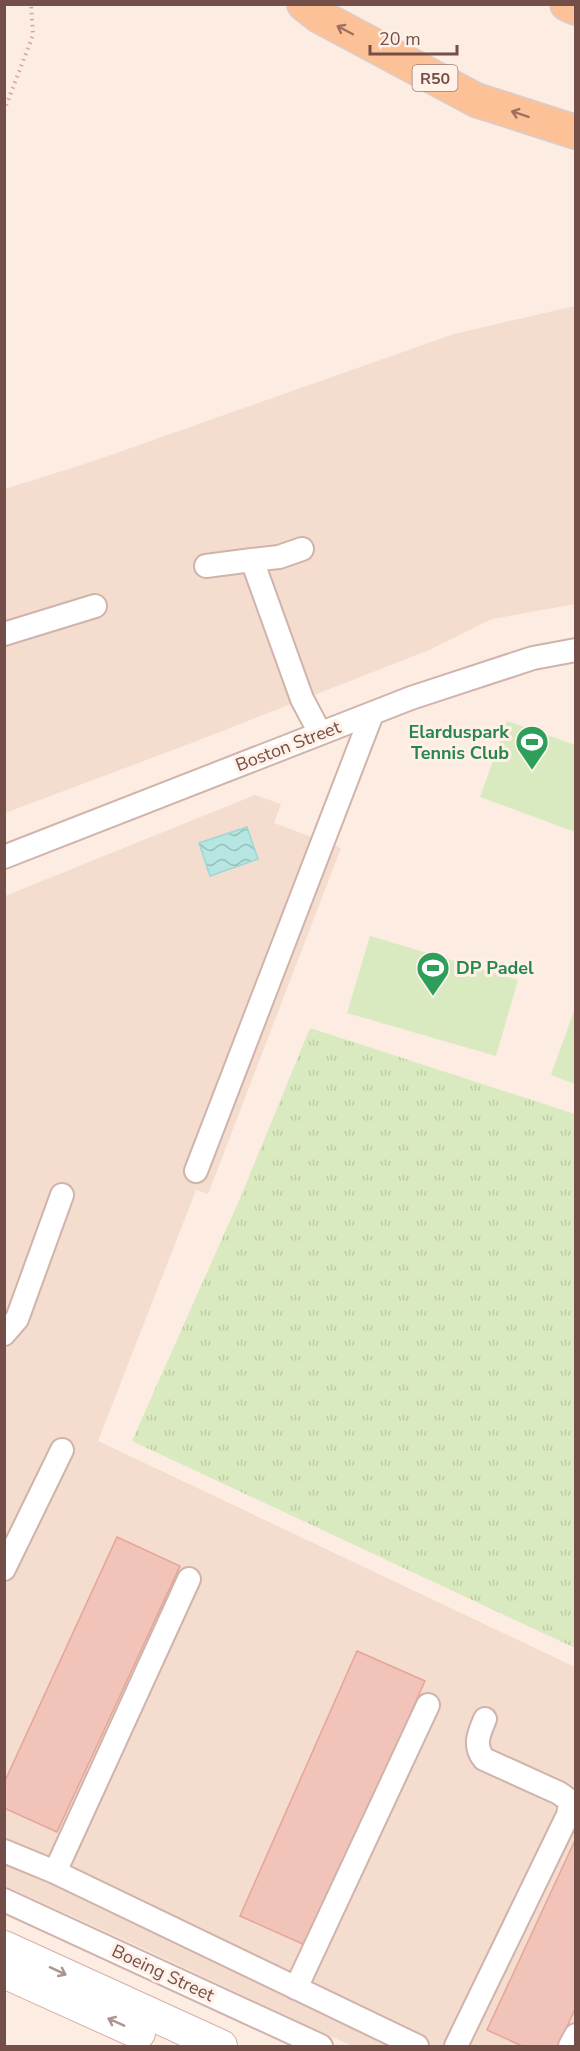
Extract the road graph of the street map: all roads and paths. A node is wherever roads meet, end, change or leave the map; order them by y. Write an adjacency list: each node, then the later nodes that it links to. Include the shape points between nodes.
1 (31, 4): 5 (path, via 33,35)
2 (304, 4): 6 (main road, R50, one-way to 2, via 476,100 319,16)
3 (567, 4): 4 (main road)
4 (576, 8)
5 (4, 111)
6 (576, 132)
7 (302, 549): 8 (street)
8 (252, 560): 9 (street); 14 (street, via 302,699)
9 (206, 566)
10 (95, 606): 11 (street)
11 (4, 634)
12 (576, 650): 13 (street, Boston Street, via 534,658)
13 (372, 714): 14 (street, Boston Street); 16 (street)
14 (320, 733): 15 (street, Boston Street)
15 (4, 857)
16 (196, 1171)
17 (62, 1195): 18 (street, via 17,1319)
18 (4, 1334)
19 (62, 1450): 20 (street)
20 (4, 1569)
21 (189, 1579): 25 (street)
22 (428, 1705): 29 (street)
23 (485, 1719): 35 (street, via 478,1733 478,1752 484,1759 559,1793 570,1804)
24 (4, 1851): 25 (street)
25 (55, 1872): 29 (street)
26 (4, 1900): 33 (street, Boeing Street)
27 (4, 1947): 32 (main road, one-way to 32)
28 (4, 1972): 31 (main road, one-way to 28)
29 (296, 1988): 34 (street)
30 (576, 2035): 36 (street)
31 (170, 2046)
32 (221, 2046)
33 (321, 2046)
34 (417, 2046)
35 (456, 2046)
36 (570, 2046)

